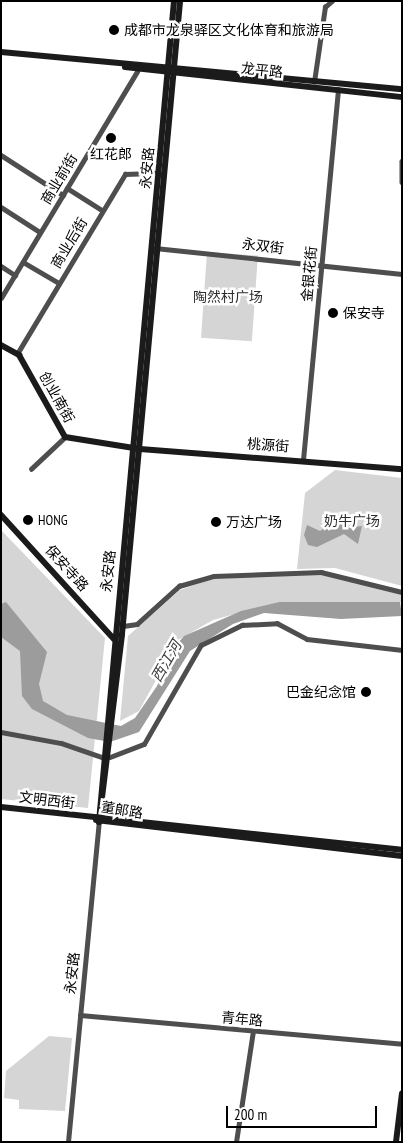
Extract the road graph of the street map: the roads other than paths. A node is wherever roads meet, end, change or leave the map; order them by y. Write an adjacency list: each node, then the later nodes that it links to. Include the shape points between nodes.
1 (174, 1): 6 (street, 永安路)
2 (180, 1): 6 (street)
3 (332, 1): 8 (street, via 325,7)
4 (1, 52): 5 (street, 龙平路)
5 (122, 66): 6 (street, 龙平路); 7 (street, 龙平路)
6 (171, 70): 7 (street, 龙平路); 8 (street, 龙平路); 10 (street, 龙平路); 14 (street, 永安路); 22 (street)
7 (137, 72): 16 (street, 商业前街)
8 (314, 82): 9 (street, 龙平路)
9 (402, 89)
10 (338, 90): 11 (street, 龙平路); 24 (street, 金银花街)
11 (402, 97)
12 (1, 155): 17 (street)
13 (402, 161): 15 (street)
14 (159, 173): 19 (street, 商业后街, via 126,174); 21 (street, 永安路)
15 (402, 182)
16 (67, 188): 17 (street, 商业前街); 19 (street)
17 (63, 195): 20 (street, 商业前街)
18 (1, 207): 20 (street)
19 (102, 210): 28 (street, 商业后街)
20 (40, 232): 23 (street, 商业前街)
21 (152, 248): 22 (street, 永双街); 33 (street, 永安路)
22 (159, 248): 24 (street, 永双街); 34 (street)
23 (23, 262): 27 (street, 商业前街); 28 (street)
24 (321, 265): 26 (street, 永双街); 35 (street, 金银花街)
25 (1, 266): 27 (street)
26 (402, 274)
27 (15, 275): 29 (street, 商业前街)
28 (59, 283): 31 (street, 商业后街)
29 (1, 298)
30 (1, 345): 31 (street)
31 (17, 354): 32 (street, 创业南街)
32 (65, 437): 33 (street, 创业南街); 36 (street)
33 (132, 445): 34 (street, 桃源街); 41 (street, 永安路)
34 (140, 449): 35 (street, 桃源街); 40 (street)
35 (303, 460): 37 (street, 桃源街)
36 (31, 469)
37 (402, 469)
38 (1, 515): 41 (street, 保安寺路)
39 (402, 592): 40 (street, via 321,572 214,576 179,586 137,624)
40 (122, 626): 43 (street)
41 (114, 639): 43 (street, 永安路)
42 (402, 650): 46 (street, via 307,639 277,623 242,625 201,645 144,744)
43 (110, 714): 45 (street, 永安路); 46 (street)
44 (1, 732): 45 (street, via 61,743)
45 (102, 757): 48 (street, 永安路)
46 (110, 757): 48 (street)
47 (1, 807): 48 (street, 文明西街)
48 (97, 817): 49 (street, 董郞路); 50 (street, 董郞路); 51 (street, 永安路)
49 (402, 850)
50 (402, 856)
51 (80, 1015): 52 (street, 青年路); 55 (street, 永安路)
52 (253, 1031): 53 (street, 青年路); 56 (street)
53 (402, 1044)
54 (402, 1093): 57 (street)
55 (68, 1142)
56 (236, 1142)
57 (396, 1142)

